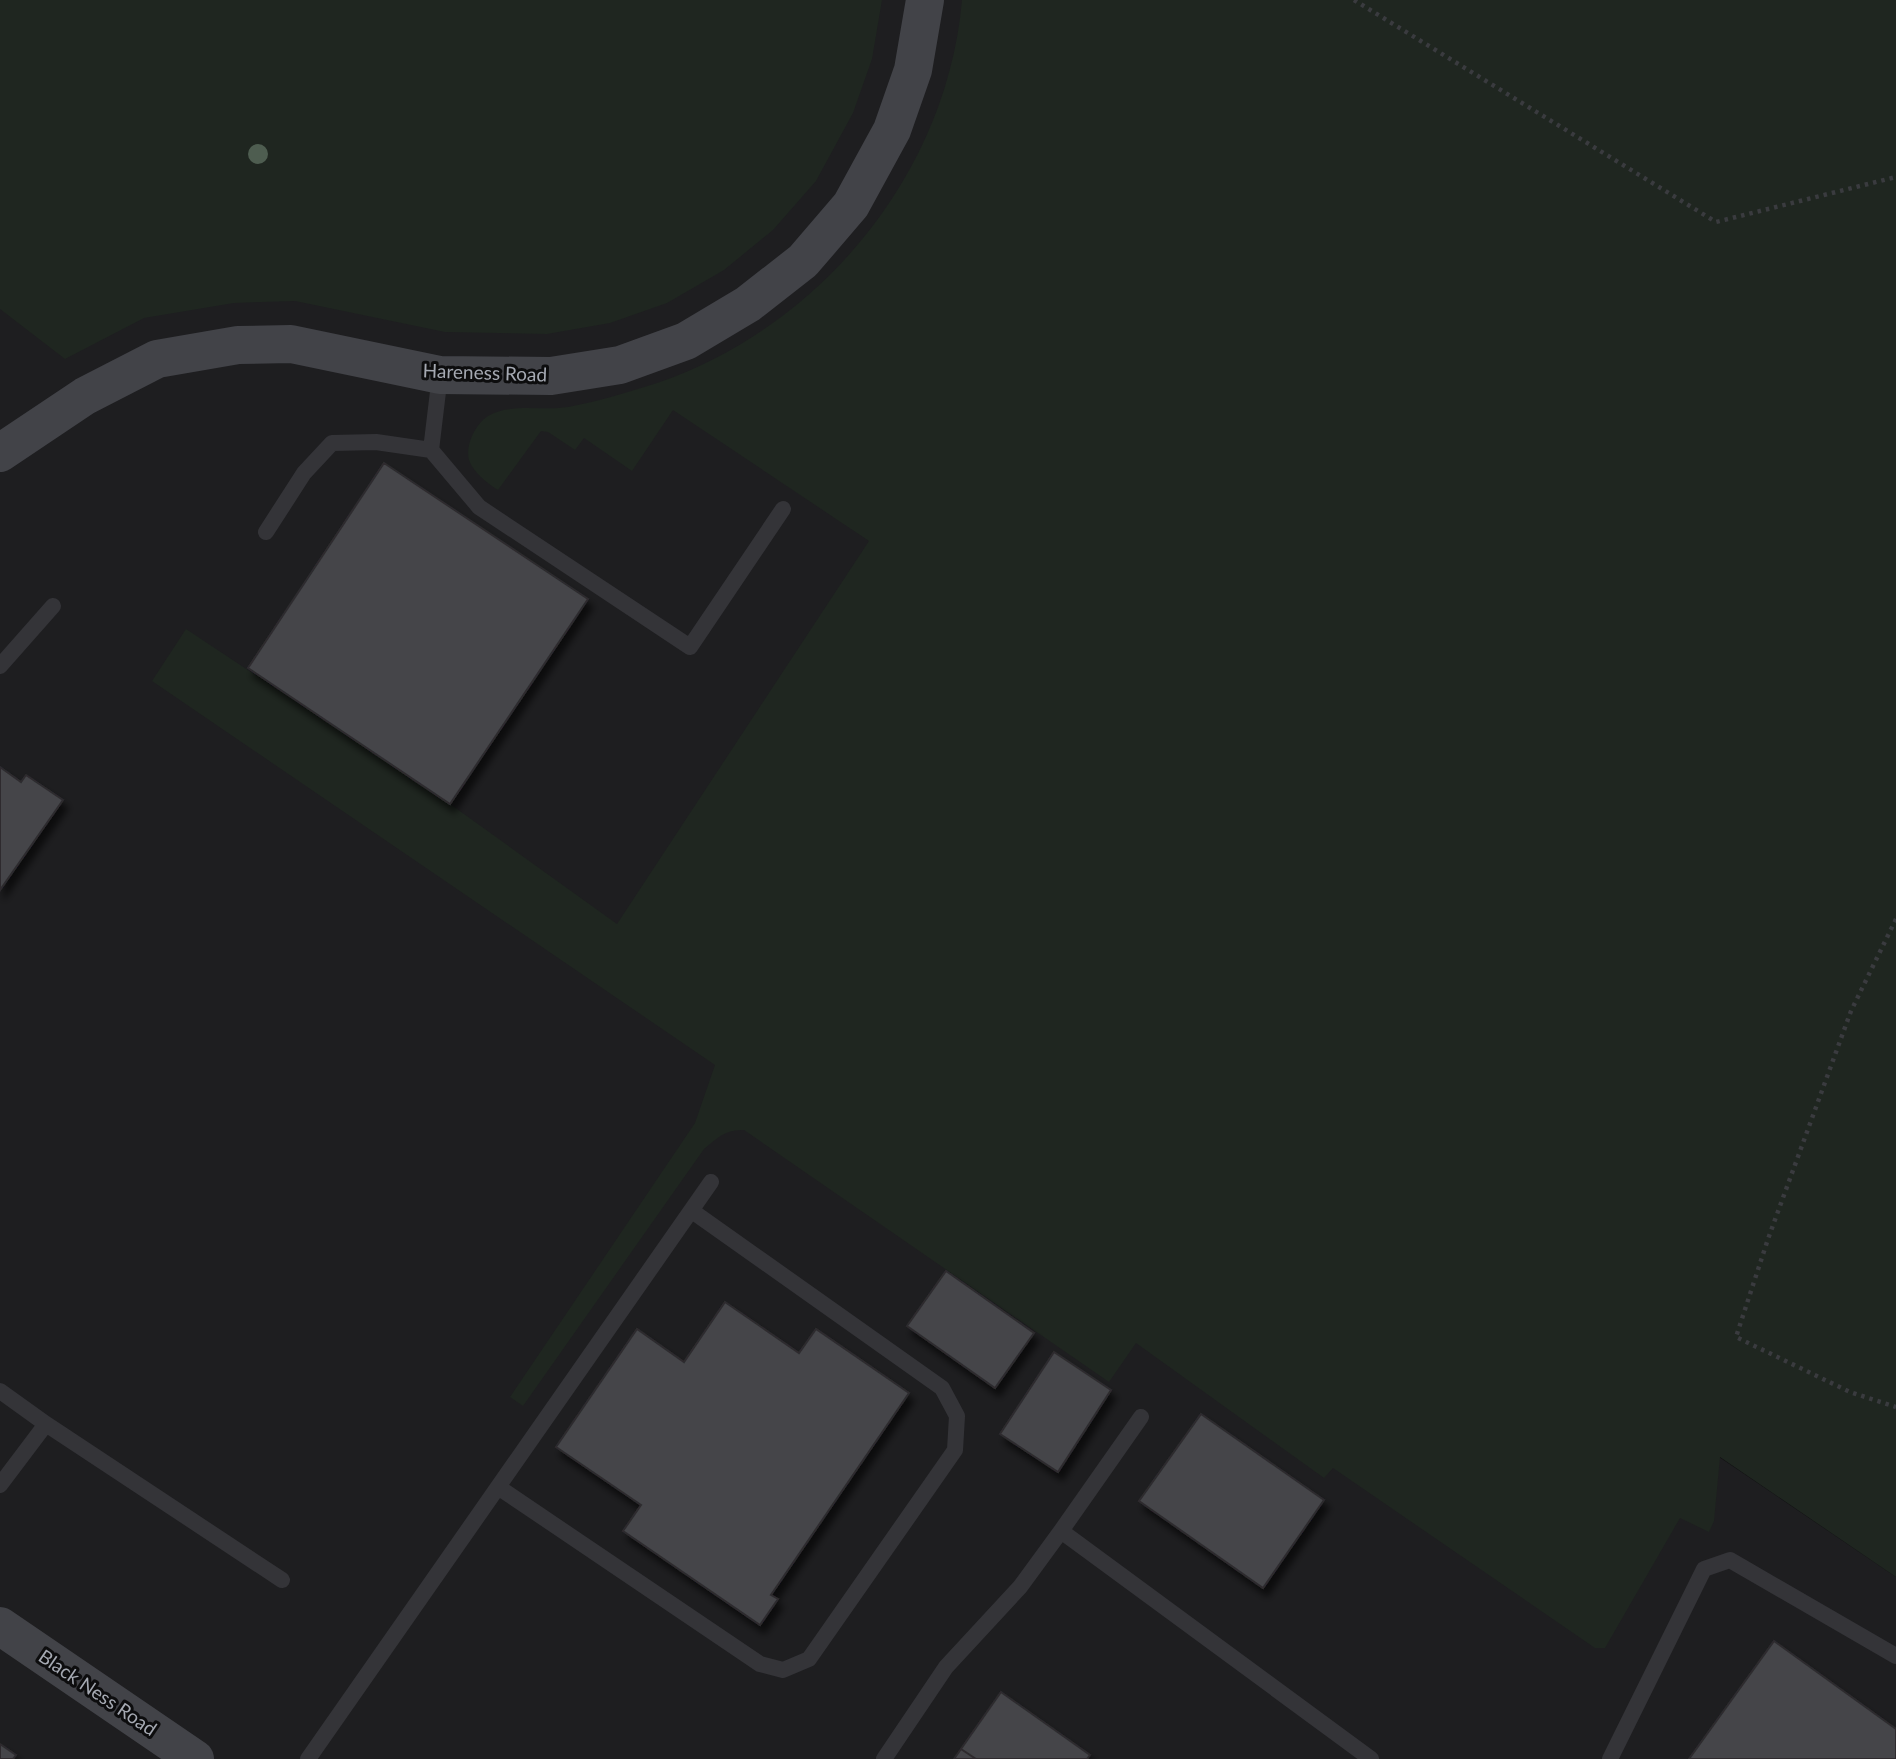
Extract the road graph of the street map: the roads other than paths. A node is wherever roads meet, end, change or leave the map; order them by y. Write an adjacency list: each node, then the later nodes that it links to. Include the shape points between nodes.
1 (925, 0): 2 (main road, Hareness Road, via 913,70 896,118 851,205 803,261 748,304 686,341 620,365 551,376)
2 (440, 375): 3 (lane); 4 (main road, Hareness Road, via 291,344 238,345 170,356 85,396)
3 (431, 450): 5 (lane, via 479,507 690,647); 6 (lane, via 376,442 332,443 304,473)
4 (0, 453)
5 (783, 509)
6 (266, 531)
7 (53, 606): 8 (lane)
8 (0, 666)
9 (711, 1182): 10 (lane)
10 (692, 1211): 15 (lane); 15 (lane, via 942,1388 957,1416 956,1450 848,1604 809,1659 783,1670 760,1664)
11 (0, 1391): 13 (lane)
12 (1141, 1417): 16 (lane)
13 (46, 1424): 14 (lane); 17 (lane)
14 (0, 1485)
15 (498, 1487): 21 (lane)
16 (1061, 1531): 22 (lane, via 1020,1587 946,1667); 23 (lane)
17 (282, 1580)
18 (0, 1626): 20 (main road, Black Ness Road)
19 (1896, 1656): 24 (lane, via 1730,1560 1704,1569)
20 (195, 1759)
21 (308, 1759)
22 (884, 1759)
23 (1371, 1759)
24 (1610, 1759)

